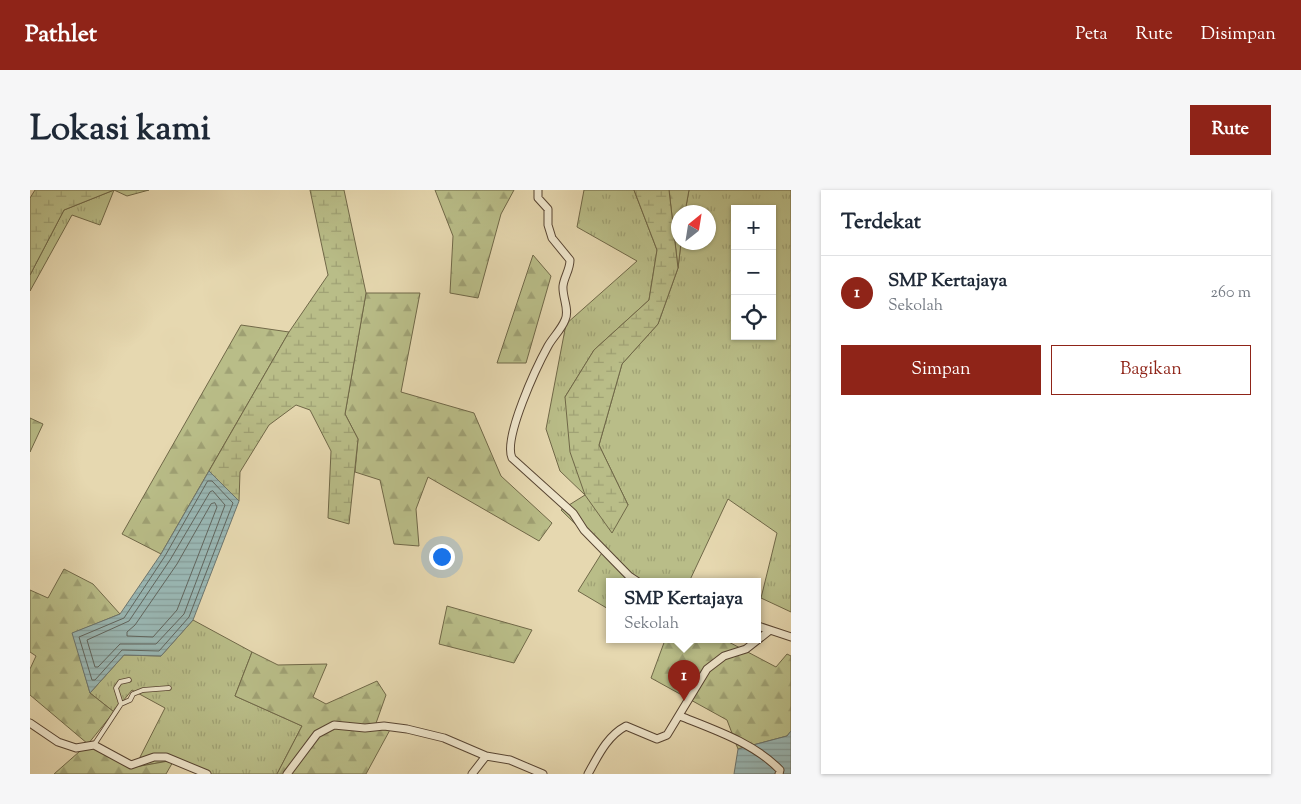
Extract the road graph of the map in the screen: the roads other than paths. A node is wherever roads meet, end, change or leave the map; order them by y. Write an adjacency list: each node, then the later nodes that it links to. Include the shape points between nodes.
1 (538, 190): 2 (street, via 538,198 548,209 552,238 570,260 563,286 566,315 521,408 510,439 510,452 512,458 573,513 584,530)
2 (632, 578)
3 (761, 628): 4 (street)
4 (768, 631): 5 (street); 6 (street)
5 (761, 637)
6 (791, 637)
7 (753, 643): 11 (street, via 713,663)
8 (129, 680): 10 (lane, via 120,682 116,688)
9 (169, 688): 10 (lane, via 136,692)
10 (121, 704): 13 (lane)
11 (680, 716): 19 (street, via 667,736 660,739 631,726 618,730 605,744); 20 (street, via 714,729 766,756 780,770)
12 (31, 726): 13 (street, via 58,742 76,748)
13 (94, 745): 15 (street, via 131,765 154,757 166,757)
14 (486, 756): 16 (street, via 444,738 407,729 334,725 317,734); 17 (street); 18 (street, via 510,760)
15 (207, 774)
16 (287, 774)
17 (472, 774)
18 (542, 774)
19 (588, 774)
20 (779, 774)

